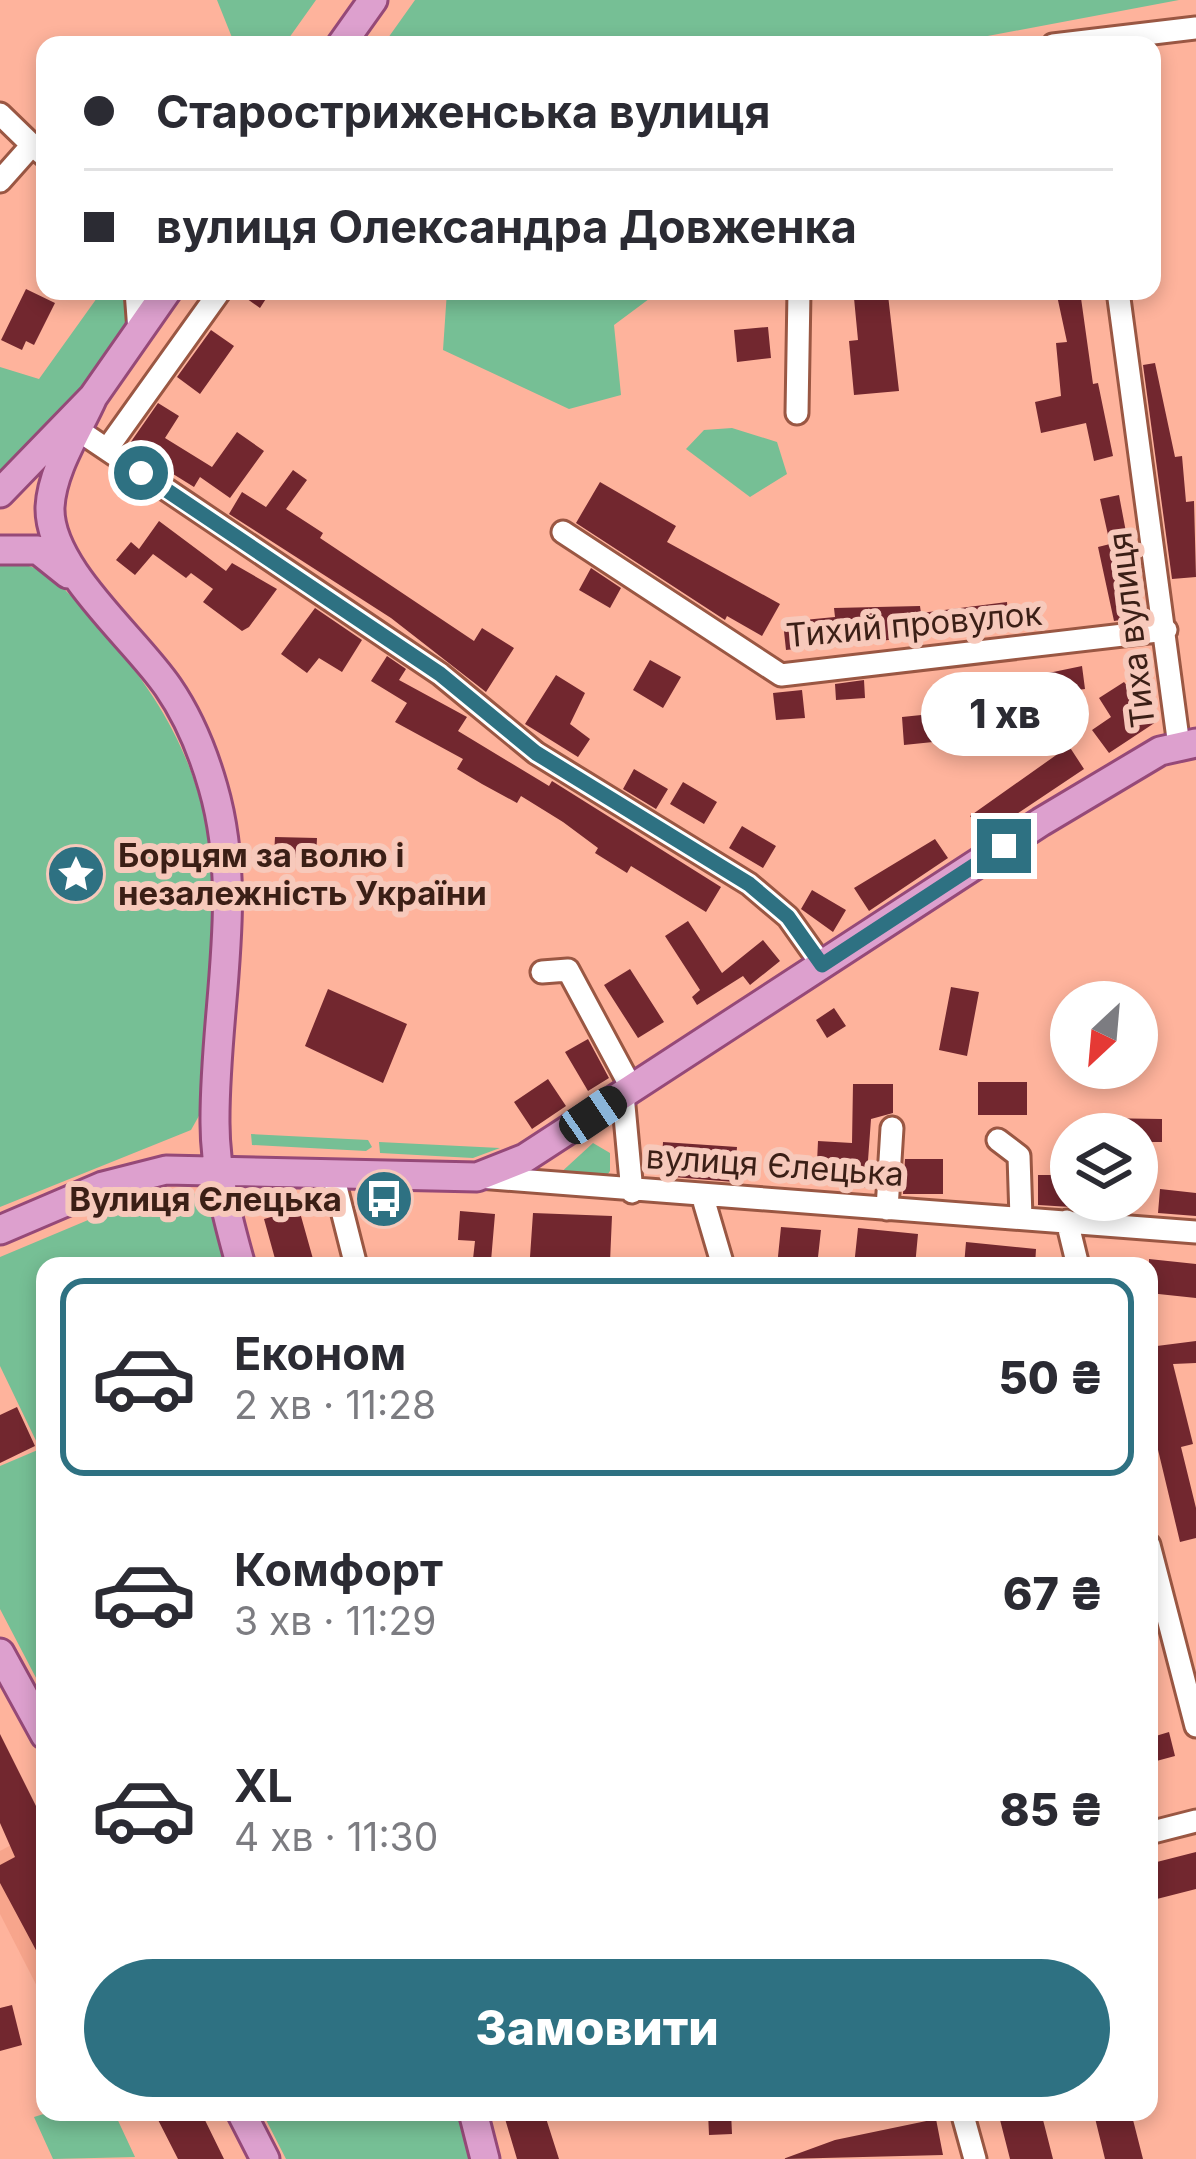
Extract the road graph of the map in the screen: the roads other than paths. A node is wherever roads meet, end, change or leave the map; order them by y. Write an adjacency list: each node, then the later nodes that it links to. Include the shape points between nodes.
1 (373, 0): 3 (main road)
2 (1196, 28): 4 (street)
3 (347, 36)
4 (1131, 36)
5 (0, 115): 6 (street)
6 (36, 148)
7 (36, 152): 8 (street)
8 (0, 181)
9 (137, 300): 14 (street)
10 (161, 300): 14 (main road)
11 (214, 300): 18 (street)
12 (799, 300): 16 (street)
13 (1119, 300): 23 (street, Тиха вулиця)
14 (139, 331): 15 (main road)
15 (93, 397): 17 (main road); 19 (main road)
16 (796, 413)
17 (78, 430): 18 (street); 22 (main road, via 53,486 51,521 65,556)
18 (106, 449): 25 (street, via 440,674 536,753 749,884 788,917)
19 (0, 493)
20 (563, 532): 23 (street, Тихий провулок, via 781,676)
21 (4, 547): 22 (main road, via 51,558)
22 (106, 610): 30 (main road, via 170,689 225,832 227,939 214,1124)
23 (1166, 630): 24 (street, Тиха вулиця)
24 (1187, 745): 25 (main road, via 1160,751 1041,822)
25 (822, 965): 27 (main road)
26 (542, 972): 27 (street, via 568,970)
27 (627, 1092): 32 (main road, via 525,1158); 33 (street)
28 (892, 1128): 35 (street)
29 (998, 1140): 36 (street, via 1019,1156)
30 (220, 1169): 31 (main road, вулиця Єлецька); 39 (main road, вулиця Єлецька, via 140,1174); 41 (main road)
31 (333, 1175): 32 (main road, вулиця Єлецька); 42 (street)
32 (477, 1177): 33 (street, вулиця Єлецька)
33 (632, 1192): 34 (street, вулиця Єлецька)
34 (703, 1198): 35 (street, вулиця Єлецька); 43 (street)
35 (886, 1209): 36 (street, вулиця Єлецька)
36 (1021, 1218): 37 (street, вулиця Єлецька)
37 (1050, 1220)
38 (1067, 1221): 40 (street, вулиця Єлецька); 44 (street)
39 (0, 1230)
40 (1196, 1232)
41 (239, 1257)
42 (354, 1257)
43 (720, 1257)
44 (1076, 1257)
45 (1158, 1580): 48 (street)
46 (0, 1653): 47 (main road)
47 (36, 1719)
48 (1196, 1726)
49 (1196, 1821): 50 (street)
50 (1158, 1831)
51 (246, 2121): 54 (main road)
52 (474, 2121): 55 (main road)
53 (964, 2121): 56 (street)
54 (265, 2159)
55 (485, 2159)
56 (975, 2159)

